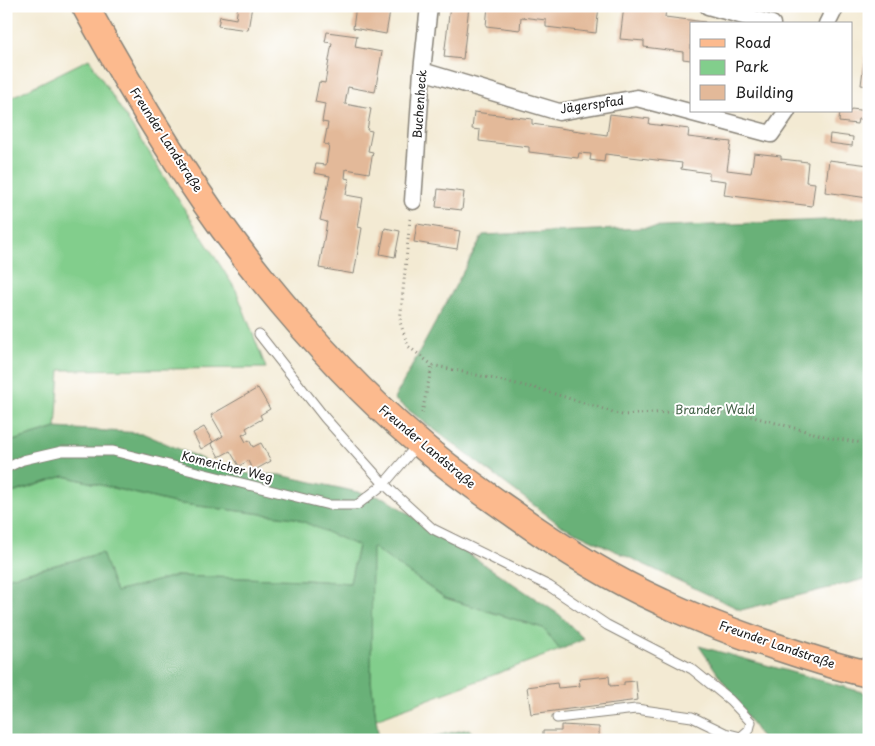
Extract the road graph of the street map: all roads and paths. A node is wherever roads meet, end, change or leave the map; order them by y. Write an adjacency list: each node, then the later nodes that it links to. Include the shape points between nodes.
1 (85, 6): 12 (main road, Freunder Landstraße, via 140,102 197,191 262,279 337,365)
2 (429, 6): 7 (street, Buchenheck)
3 (708, 6): 5 (street)
4 (836, 6): 6 (street)
5 (765, 22)
6 (828, 22)
7 (422, 71): 8 (street, Jägerspfad, via 559,112 637,98 771,134); 9 (street, Buchenheck)
8 (786, 114)
9 (412, 201): 11 (path, via 400,322 408,346)
10 (259, 334): 15 (lane, via 325,418)
11 (432, 365): 12 (path); 13 (path, via 539,389 622,415 684,411 746,415 832,438)
12 (419, 443): 15 (lane, Komericher Weg); 16 (main road, Freunder Landstraße, via 548,539 662,602 788,651)
13 (869, 444)
14 (6, 468): 15 (lane, Komericher Weg, via 62,451 113,451 329,505 357,505)
15 (384, 484): 17 (lane, via 432,529 550,586 607,625 692,670 752,722 749,730 741,736 725,734 692,717 636,710)
16 (869, 674)
17 (557, 718)

